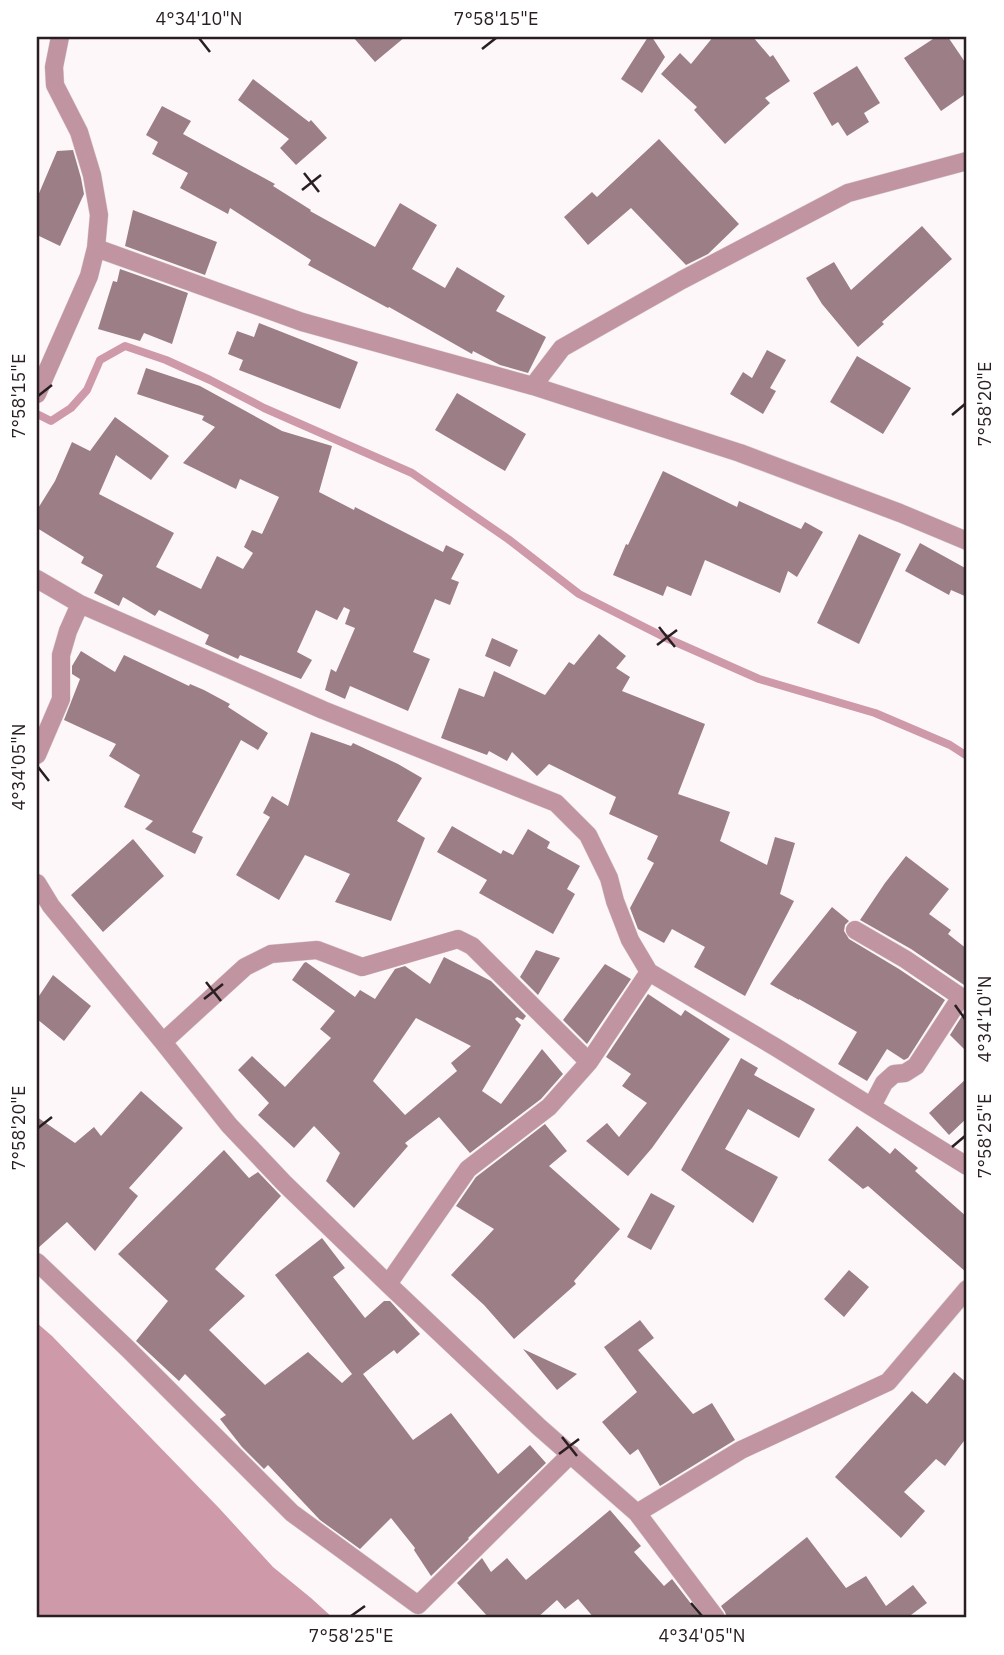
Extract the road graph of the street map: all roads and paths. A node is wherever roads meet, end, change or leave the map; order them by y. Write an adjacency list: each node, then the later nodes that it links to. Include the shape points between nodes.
1 (60, 37): 3 (street, via 55,85 79,132 92,175 99,215)
2 (967, 161): 4 (street, via 848,192 562,348)
3 (96, 248): 4 (street, via 302,322); 5 (street, via 89,276)
4 (533, 386): 6 (street, via 740,453)
5 (37, 394)
6 (967, 541)
7 (37, 579): 8 (street)
8 (80, 604): 9 (street, via 61,655 61,699); 12 (street, via 323,710 556,803 588,835 609,878 630,940)
9 (37, 755)
10 (37, 883): 14 (street)
11 (855, 930): 13 (street)
12 (649, 972): 15 (street); 16 (street)
13 (964, 996): 16 (street, via 916,1066 884,1083)
14 (163, 1042): 15 (street, via 245,967 271,954 317,950 362,967 458,939 472,946); 19 (street, via 229,1125)
15 (589, 1062): 19 (street, via 548,1107 468,1169)
16 (872, 1106): 17 (street)
17 (967, 1166)
18 (37, 1262): 21 (street, via 292,1513 418,1605)
19 (388, 1284): 21 (street)
20 (967, 1289): 22 (street, via 888,1382 741,1450)
21 (570, 1454): 22 (street)
22 (637, 1513): 23 (street)
23 (716, 1618)

